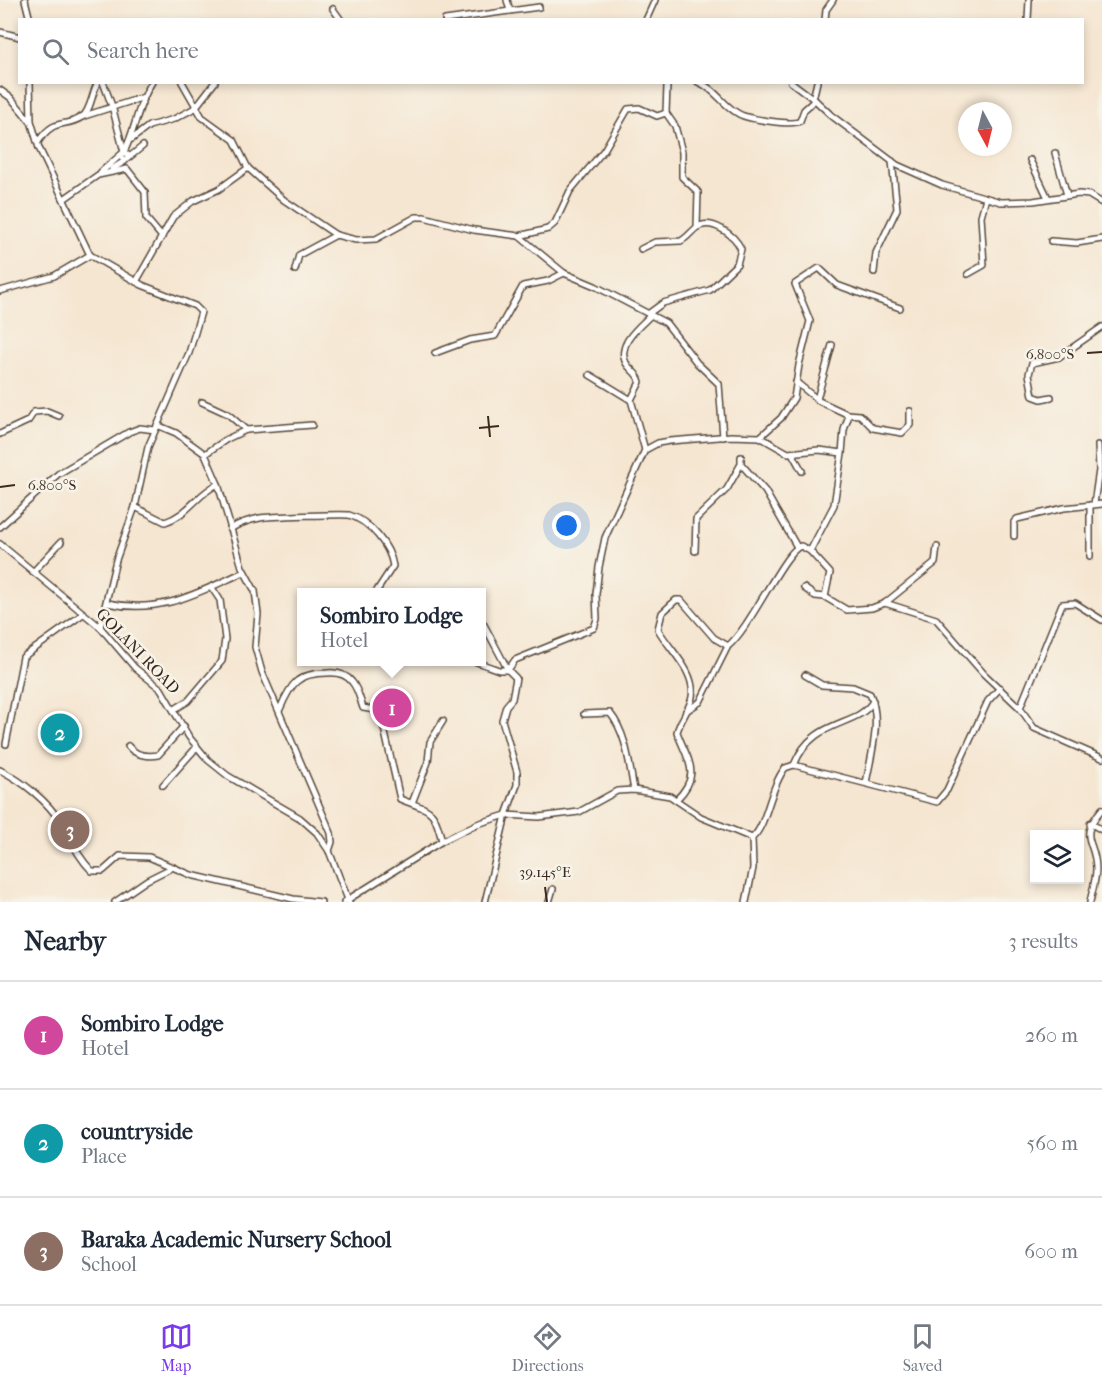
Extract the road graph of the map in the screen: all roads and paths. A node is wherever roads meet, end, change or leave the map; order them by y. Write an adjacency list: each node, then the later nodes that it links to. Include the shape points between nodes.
1 (25, 0): 9 (street)
2 (507, 0): 8 (street)
3 (655, 0): 12 (street)
4 (833, 0): 13 (street)
5 (1029, 0): 14 (street)
6 (539, 7): 8 (street)
7 (333, 9): 10 (street)
8 (510, 11): 11 (street)
9 (30, 18)
10 (340, 18)
11 (459, 18)
12 (647, 18)
13 (825, 18)
14 (1028, 18)
15 (0, 32): 16 (street)
16 (18, 36)
17 (30, 84): 34 (street)
18 (97, 84): 33 (street)
19 (104, 84): 30 (street)
20 (151, 84): 28 (street)
21 (183, 84): 31 (street)
22 (213, 84): 31 (street)
23 (702, 84): 29 (street, via 738,114 790,124 800,121)
24 (794, 84): 29 (street)
25 (817, 84): 29 (street)
26 (667, 86): 32 (street)
27 (0, 90): 34 (street)
28 (141, 98): 30 (street); 35 (street)
29 (814, 99): 41 (street)
30 (112, 106): 33 (street); 39 (street)
31 (195, 108): 35 (street, via 158,122); 42 (street, via 234,140)
32 (666, 113): 50 (street, via 675,126 682,152 682,177 698,192); 52 (street, via 657,116 639,108 628,109 604,150 570,191 555,223 548,229)
33 (81, 117): 36 (street, via 53,126)
34 (31, 121): 36 (street)
35 (130, 141): 39 (street)
36 (38, 142): 48 (street)
37 (143, 146): 39 (street)
38 (1055, 153): 45 (street)
39 (125, 156): 43 (street); 44 (street)
40 (1030, 160): 47 (street)
41 (892, 161): 46 (street); 59 (street, via 897,209 876,253)
42 (248, 168): 51 (street, via 284,200); 53 (street, via 184,207)
43 (108, 172): 44 (street); 53 (street, via 132,172 145,192 146,218)
44 (98, 175): 48 (street)
45 (1066, 195): 47 (street); 49 (street, via 1089,195)
46 (986, 198): 47 (street, via 1016,202); 61 (street, via 981,216 984,266)
47 (1048, 198)
48 (64, 199): 57 (street)
49 (1102, 203)
50 (697, 227): 56 (street, via 681,241 655,242); 65 (street, via 715,226 729,233 741,249 740,260 710,290 663,303)
51 (336, 235): 52 (street, via 376,239 416,217 424,217); 58 (street, via 299,255)
52 (519, 236): 60 (street)
53 (162, 237): 62 (street)
54 (1102, 239): 55 (street)
55 (1052, 241)
56 (641, 249)
57 (90, 255): 62 (street); 63 (street, via 54,276)
58 (295, 270)
59 (874, 272)
60 (564, 273): 65 (street); 68 (street, via 523,286 495,336)
61 (968, 274)
62 (136, 282): 79 (street, via 201,312 189,353)
63 (0, 291)
64 (900, 308): 70 (street, via 837,285 819,268 797,282 795,289 810,321)
65 (649, 314): 73 (street, via 626,342 626,363 640,382); 82 (street, via 677,333 697,363 719,384)
66 (1102, 327): 71 (street, via 1059,357 1032,363 1032,396)
67 (832, 345): 72 (street)
68 (435, 353)
69 (590, 375): 73 (street)
70 (796, 382): 72 (street); 83 (street, via 793,403)
71 (1051, 397)
72 (817, 399): 76 (street)
73 (631, 400): 85 (street)
74 (202, 402): 80 (street, via 228,414)
75 (910, 411): 76 (street, via 910,425 902,433 873,428 860,416)
76 (847, 414): 87 (street)
77 (59, 416): 81 (street, via 47,411 34,412 28,421)
78 (312, 425): 80 (street)
79 (156, 428): 88 (street, via 176,433); 95 (street); 96 (street, via 129,432 58,474)
80 (246, 430): 88 (street)
81 (0, 434)
82 (723, 437): 83 (street); 85 (street, via 658,443)
83 (760, 437): 86 (street)
84 (1098, 445): 93 (street, via 1099,470)
85 (645, 450): 120 (street, via 605,538 596,594 597,624 514,660)
86 (792, 453): 87 (street); 91 (street)
87 (842, 453): 104 (street, via 834,505)
88 (205, 454): 92 (street, GOLANI ROAD)
89 (741, 457): 90 (street)
90 (741, 464): 101 (street, via 765,491); 103 (street, via 727,489 696,519)
91 (802, 471)
92 (218, 484): 95 (street, via 185,512 165,522); 97 (street, GOLANI ROAD)
93 (1092, 504): 94 (street); 98 (street, via 1017,519); 105 (street)
94 (1102, 504)
95 (135, 507): 112 (street, via 116,560)
96 (0, 527)
97 (230, 529): 107 (street, GOLANI ROAD); 109 (street, via 263,517 349,515 367,526 391,553 393,566)
98 (1014, 536)
99 (61, 542): 106 (street)
100 (0, 544): 106 (street, GOLANI ROAD)
101 (797, 547): 104 (street); 118 (street, via 785,560 747,625)
102 (937, 547): 113 (street, via 935,563)
103 (695, 551)
104 (810, 551): 111 (street, via 830,573)
105 (1090, 556)
106 (33, 572): 114 (street, GOLANI ROAD)
107 (243, 572): 108 (street); 126 (street, GOLANI ROAD, via 256,597 255,647)
108 (212, 588): 112 (street, via 171,604); 125 (street, via 220,600 225,639 222,661 188,701)
109 (379, 588)
110 (804, 588): 111 (street, via 815,596)
111 (825, 597): 113 (street, via 850,610)
112 (107, 603): 116 (street)
113 (885, 603): 122 (street, via 941,622 967,656)
114 (83, 614): 116 (street, GOLANI ROAD); 131 (street, via 23,657)
115 (1102, 620): 124 (street, via 1075,603 1062,604)
116 (100, 627): 125 (street, GOLANI ROAD, via 135,668 161,689)
117 (486, 629): 120 (street)
118 (728, 646): 127 (street, via 700,702); 127 (street, via 714,638 681,600 662,614 658,629 688,672 692,687)
119 (486, 665): 120 (street)
120 (508, 670): 143 (street, via 516,678 516,687 502,720 517,778)
121 (805, 675): 123 (street, via 822,685 867,691)
122 (1000, 688): 124 (street); 137 (street, via 988,700 940,801)
123 (873, 700): 135 (street, via 864,711 813,736); 137 (street, via 874,739)
124 (1020, 708): 134 (street, via 1041,733)
125 (175, 709): 130 (street, GOLANI ROAD)
126 (280, 709): 141 (street, via 302,676 337,672 345,676 356,687 363,708 375,710 381,716 398,794 400,799); 148 (street, GOLANI ROAD, via 331,833)
127 (685, 712): 140 (street, via 677,732 689,757 691,778 688,789)
128 (584, 714): 139 (street, via 610,713 615,719)
129 (443, 721): 141 (street, via 430,742 428,762)
130 (184, 726): 132 (street, via 158,755 144,756); 133 (street, GOLANI ROAD)
131 (6, 744)
132 (128, 746)
133 (196, 747): 138 (street); 148 (street, GOLANI ROAD, via 228,776 300,818)
134 (1102, 758)
135 (794, 765): 137 (street); 146 (street, via 784,768 778,776 760,830)
136 (0, 770): 149 (street, via 20,782 53,812 81,860 92,871 103,871 126,855 149,857)
137 (866, 783)
138 (163, 785)
139 (634, 790): 140 (street); 143 (street, via 617,791 566,815)
140 (676, 800): 146 (street, via 701,817)
141 (412, 803): 147 (street, via 435,815)
142 (1102, 809): 144 (street)
143 (506, 815): 147 (street); 156 (street)
144 (1090, 823): 145 (street); 150 (street, via 1088,832)
145 (1102, 830)
146 (752, 838): 158 (street, via 753,868)
147 (442, 841): 155 (street)
148 (329, 851): 155 (street, GOLANI ROAD)
149 (173, 867): 153 (street); 154 (street, via 293,899)
150 (1096, 867): 151 (street); 159 (street)
151 (1102, 874)
152 (553, 889): 157 (street)
153 (115, 902)
154 (321, 902)
155 (347, 902)
156 (485, 902)
157 (549, 902)
158 (746, 902)
159 (1090, 902)

